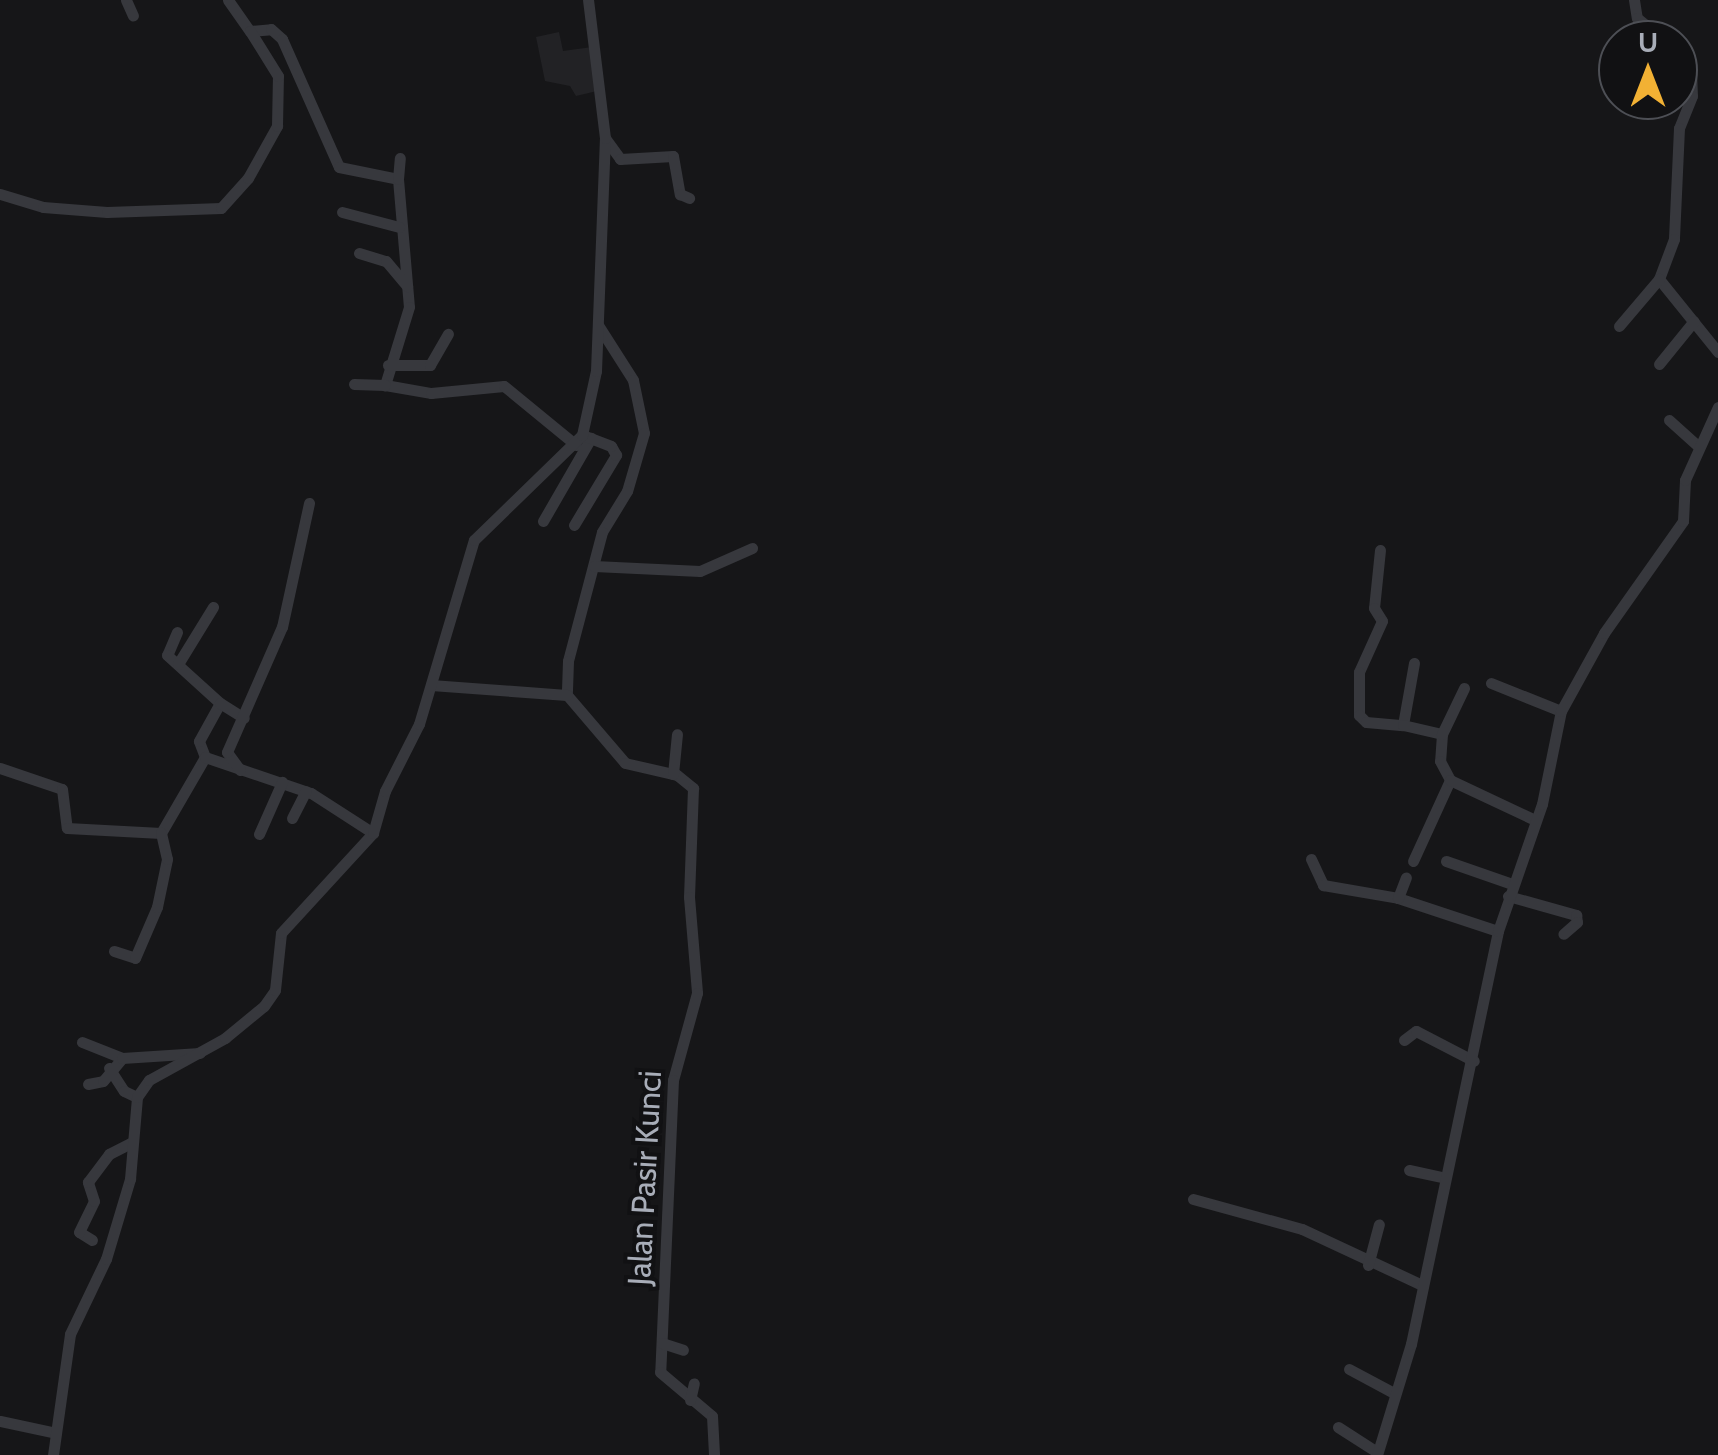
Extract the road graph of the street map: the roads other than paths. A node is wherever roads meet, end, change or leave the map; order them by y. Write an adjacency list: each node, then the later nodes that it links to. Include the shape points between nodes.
1 (126, 0): 4 (street)
2 (228, 0): 5 (street)
3 (588, 0): 7 (street)
4 (133, 16)
5 (250, 31): 9 (street, via 275,30 290,50 339,167); 10 (street, via 278,76 277,126 248,178 220,208 108,212 43,207)
6 (1682, 120): 15 (street, via 1674,238)
7 (605, 138): 11 (street, via 620,159 673,156 680,194); 17 (street)
8 (400, 158): 9 (street)
9 (398, 178): 13 (street)
10 (0, 194)
11 (689, 198)
12 (342, 212): 13 (street)
13 (399, 227): 16 (street)
14 (359, 254): 16 (street, via 386,261)
15 (1659, 279): 18 (street); 19 (street)
16 (410, 289): 23 (street)
17 (595, 321): 28 (street, via 596,371); 35 (street, via 633,380 644,434)
18 (1694, 321): 21 (street); 22 (street)
19 (1619, 326)
20 (448, 334): 23 (street, via 430,366)
21 (1718, 352)
22 (1659, 364)
23 (388, 365): 25 (street)
24 (354, 384): 25 (street)
25 (385, 385): 28 (street, via 431,393 504,386)
26 (1718, 406): 29 (street)
27 (1669, 420): 29 (street)
28 (583, 439): 31 (street); 32 (street, via 612,446 616,455); 41 (street, via 474,540)
29 (1700, 447): 45 (street, via 1685,480 1683,522 1604,632)
30 (309, 504): 46 (street, via 282,627)
31 (544, 521)
32 (574, 525)
33 (752, 548): 35 (street, via 700,571)
34 (1380, 550): 47 (street, via 1374,608 1382,621 1359,672 1359,715 1366,722)
35 (594, 566): 43 (street, via 568,662)
36 (213, 607): 39 (street)
37 (176, 632): 39 (street, via 167,656)
38 (1414, 663): 47 (street)
39 (178, 664): 44 (street)
40 (1491, 683): 45 (street)
41 (431, 684): 43 (street); 60 (street)
42 (1464, 688): 49 (street)
43 (567, 695): 53 (street, via 625,762)
44 (220, 703): 46 (street); 50 (street, via 198,740)
45 (1561, 711): 58 (street)
46 (244, 718): 52 (street, via 227,752)
47 (1403, 726): 49 (street)
48 (677, 734): 53 (street)
49 (1442, 734): 54 (street, via 1440,761)
50 (206, 756): 52 (street); 59 (street)
51 (0, 768): 59 (street, via 62,789 65,827)
52 (240, 770): 55 (street)
53 (673, 774): 87 (street, Jalan Pasir Kunci, via 690,784 694,796 689,897 697,993 673,1080)
54 (1450, 780): 58 (street); 63 (street)
55 (282, 782): 56 (street); 61 (street)
56 (306, 791): 57 (street); 60 (street)
57 (292, 818)
58 (1535, 820): 66 (street)
59 (161, 833): 70 (street, via 167,859 157,907 131,961)
60 (373, 833): 73 (street, via 281,932 274,990 264,1006)
61 (259, 834)
62 (1311, 859): 67 (street, via 1323,885)
63 (1413, 861)
64 (1446, 861): 66 (street)
65 (1406, 877): 67 (street)
66 (1510, 890): 68 (street); 69 (street, via 1576,915)
67 (1398, 898): 68 (street)
68 (1498, 931): 75 (street)
69 (1563, 934)
70 (114, 952)
71 (1404, 1040): 75 (street, via 1414,1030)
72 (82, 1042): 74 (street)
73 (202, 1054): 74 (street); 78 (street, via 149,1080)
74 (122, 1058): 76 (street)
75 (1474, 1061): 81 (street)
76 (109, 1068): 77 (street, via 103,1082); 78 (street, via 124,1092)
77 (88, 1084)
78 (137, 1096): 79 (street)
79 (134, 1142): 84 (street, via 108,1154 88,1182 94,1201 80,1232); 95 (street, via 109,1249 70,1334)
80 (1409, 1170): 81 (street)
81 (1443, 1177): 86 (street)
82 (1193, 1199): 85 (street, via 1302,1229)
83 (1379, 1224): 85 (street)
84 (92, 1240)
85 (1368, 1265): 86 (street)
86 (1420, 1284): 91 (street, via 1410,1344)
87 (662, 1343): 88 (street); 92 (street, Jalan Pasir Kunci, via 660,1372)
88 (684, 1350)
89 (1349, 1369): 91 (street)
90 (694, 1383): 92 (street)
91 (1392, 1392): 96 (street)
92 (690, 1400): 98 (street, Jalan Pasir Kunci, via 712,1416)
93 (0, 1421): 95 (street)
94 (1338, 1427): 96 (street)
95 (56, 1433): 97 (street)
96 (1377, 1454)
97 (53, 1455)
98 (714, 1455)

